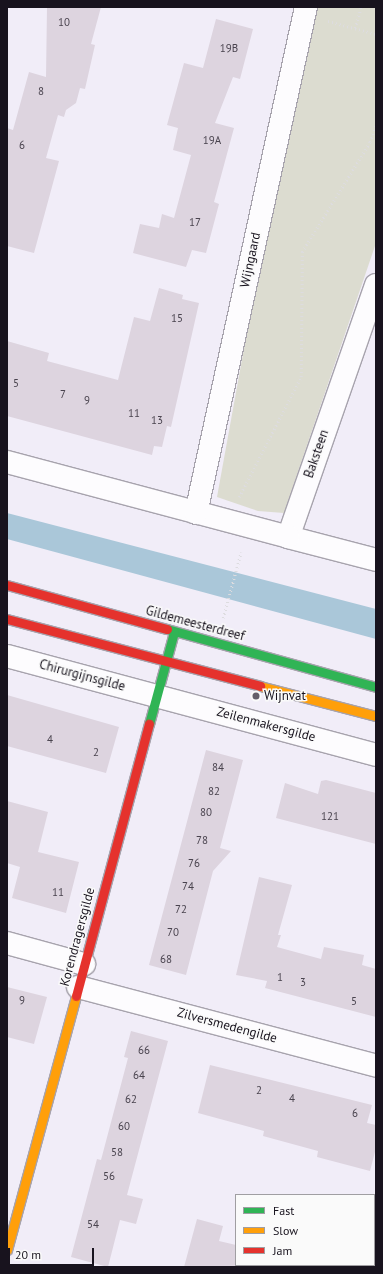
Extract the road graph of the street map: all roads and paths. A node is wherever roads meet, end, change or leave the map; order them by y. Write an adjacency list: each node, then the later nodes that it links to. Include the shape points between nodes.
1 (306, 7): 7 (street, Wijngaard)
2 (361, 7): 3 (path)
3 (355, 28)
4 (376, 125): 8 (path, via 370,142 302,252 301,377)
5 (376, 285): 9 (street, Baksteen)
6 (7, 462): 7 (street)
7 (196, 513): 8 (street)
8 (227, 521): 9 (street)
9 (288, 537): 11 (street)
10 (239, 559): 14 (path)
11 (376, 560)
12 (7, 585): 15 (street, Gildemeesterdreef)
13 (7, 619): 17 (street)
14 (222, 621)
15 (174, 632): 17 (street, Korendragersgilde); 18 (street, Gildemeesterdreef)
16 (7, 656): 19 (street, Chirurgijnsgilde)
17 (166, 661): 19 (street, Korendragersgilde); 20 (street)
18 (376, 688)
19 (157, 696): 21 (street, Zeilenmakersgilde); 23 (street, Korendragersgilde)
20 (376, 716)
21 (376, 755)
22 (7, 943): 23 (street)
23 (84, 964): 24 (street, Korendragersgilde)
24 (78, 987): 25 (street, Zilversmedengilde); 26 (street, Korendragersgilde)
25 (376, 1066)
26 (8, 1241)

